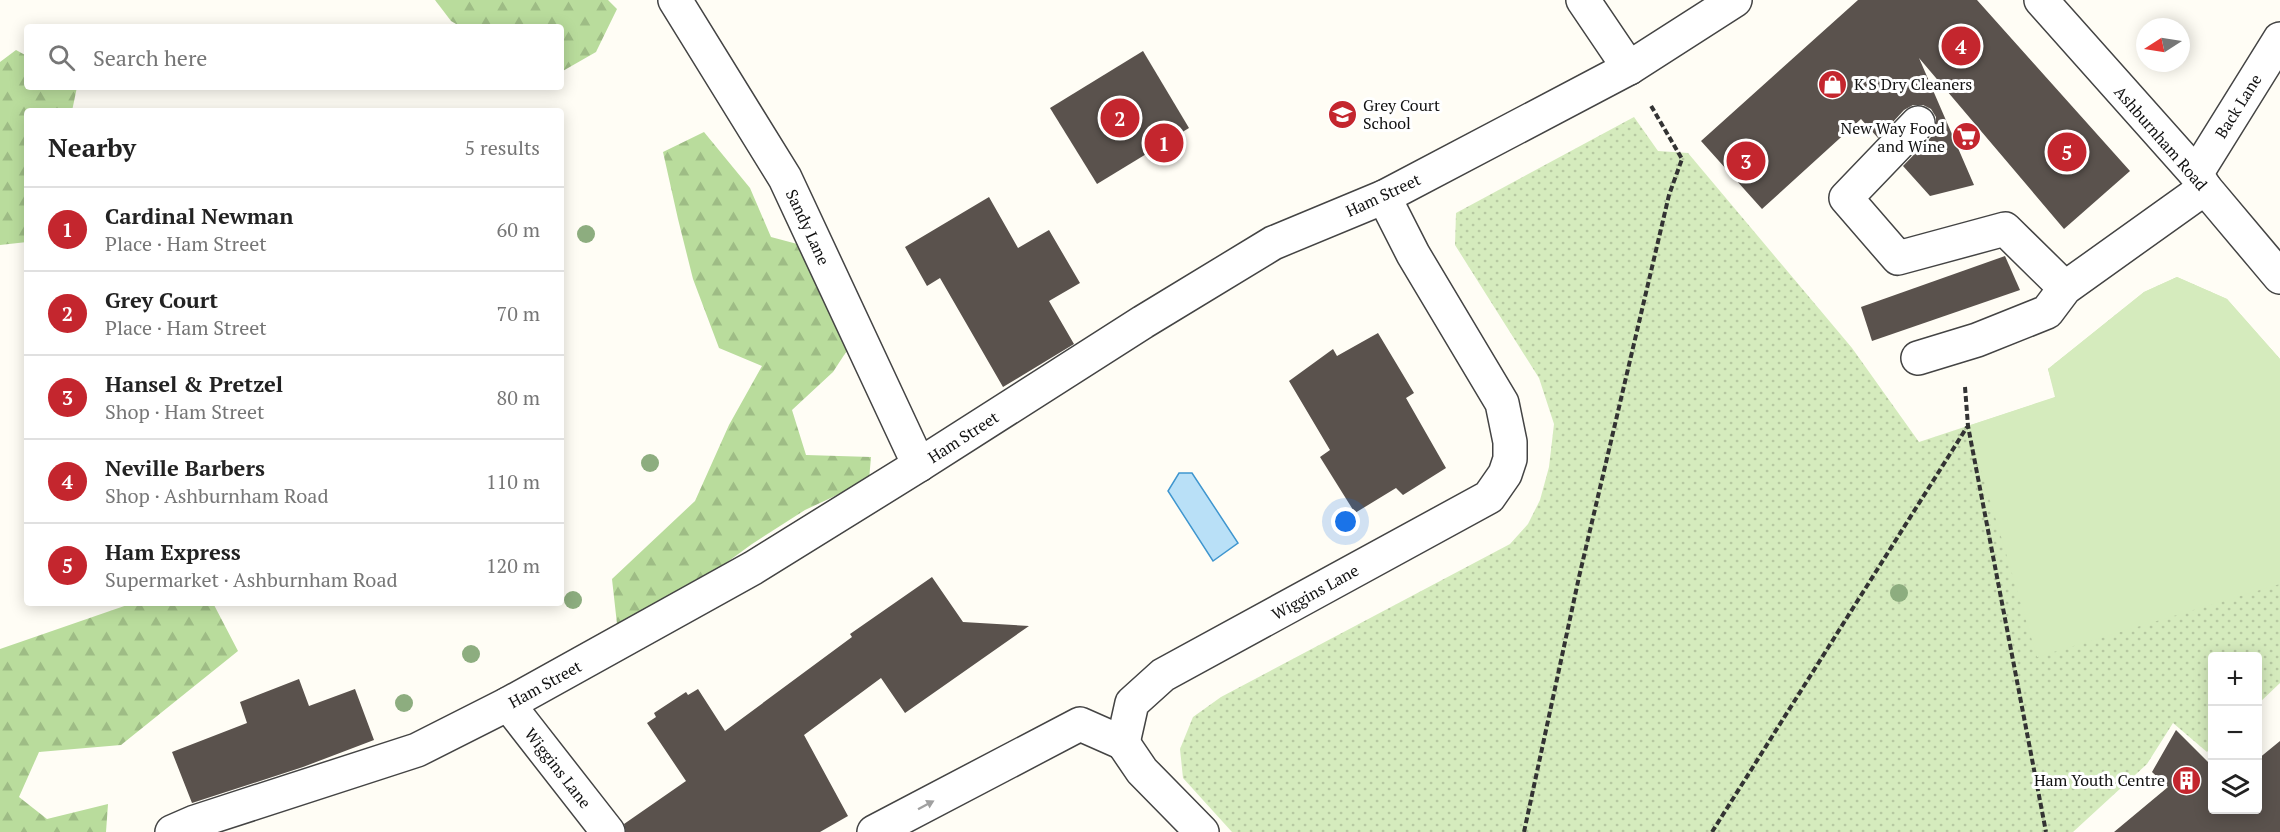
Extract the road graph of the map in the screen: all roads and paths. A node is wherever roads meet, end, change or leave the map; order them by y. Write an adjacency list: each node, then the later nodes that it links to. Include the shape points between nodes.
1 (675, 0): 15 (street, Sandy Lane, via 785,178)
2 (1584, 0): 6 (street)
3 (1735, 0): 6 (street, Ham Street)
4 (2041, 0): 8 (street, Ashburnham Road)
5 (2280, 39): 8 (street, Back Lane)
6 (1629, 69): 9 (street, Ham Street); 22 (path, via 1682,159 1669,195 1601,484)
7 (1918, 123): 11 (street, via 1846,198 1898,258 2005,229)
8 (2200, 181): 10 (street, Ashburnham Road); 11 (street)
9 (1384, 196): 15 (street, Ham Street, via 1274,243 1143,321); 17 (street, Wiggins Lane, via 1413,254 1502,404 1510,441 1505,474 1489,497 1163,675 1132,703)
10 (2280, 277)
11 (2065, 288): 12 (street, via 2047,312)
12 (1962, 345): 13 (street); 14 (path)
13 (1918, 358)
14 (1968, 426): 23 (path); 24 (path)
15 (920, 465): 16 (street, Ham Street, via 753,568)
16 (508, 704): 18 (street, Ham Street, via 417,750); 19 (street, Wiggins Lane)
17 (1123, 743): 20 (street, one-way to 17, via 1080,724); 21 (street, via 1142,771)
18 (172, 832)
19 (608, 832)
20 (874, 832)
21 (1202, 832)
22 (1524, 832)
23 (1712, 832)
24 (2046, 832)

